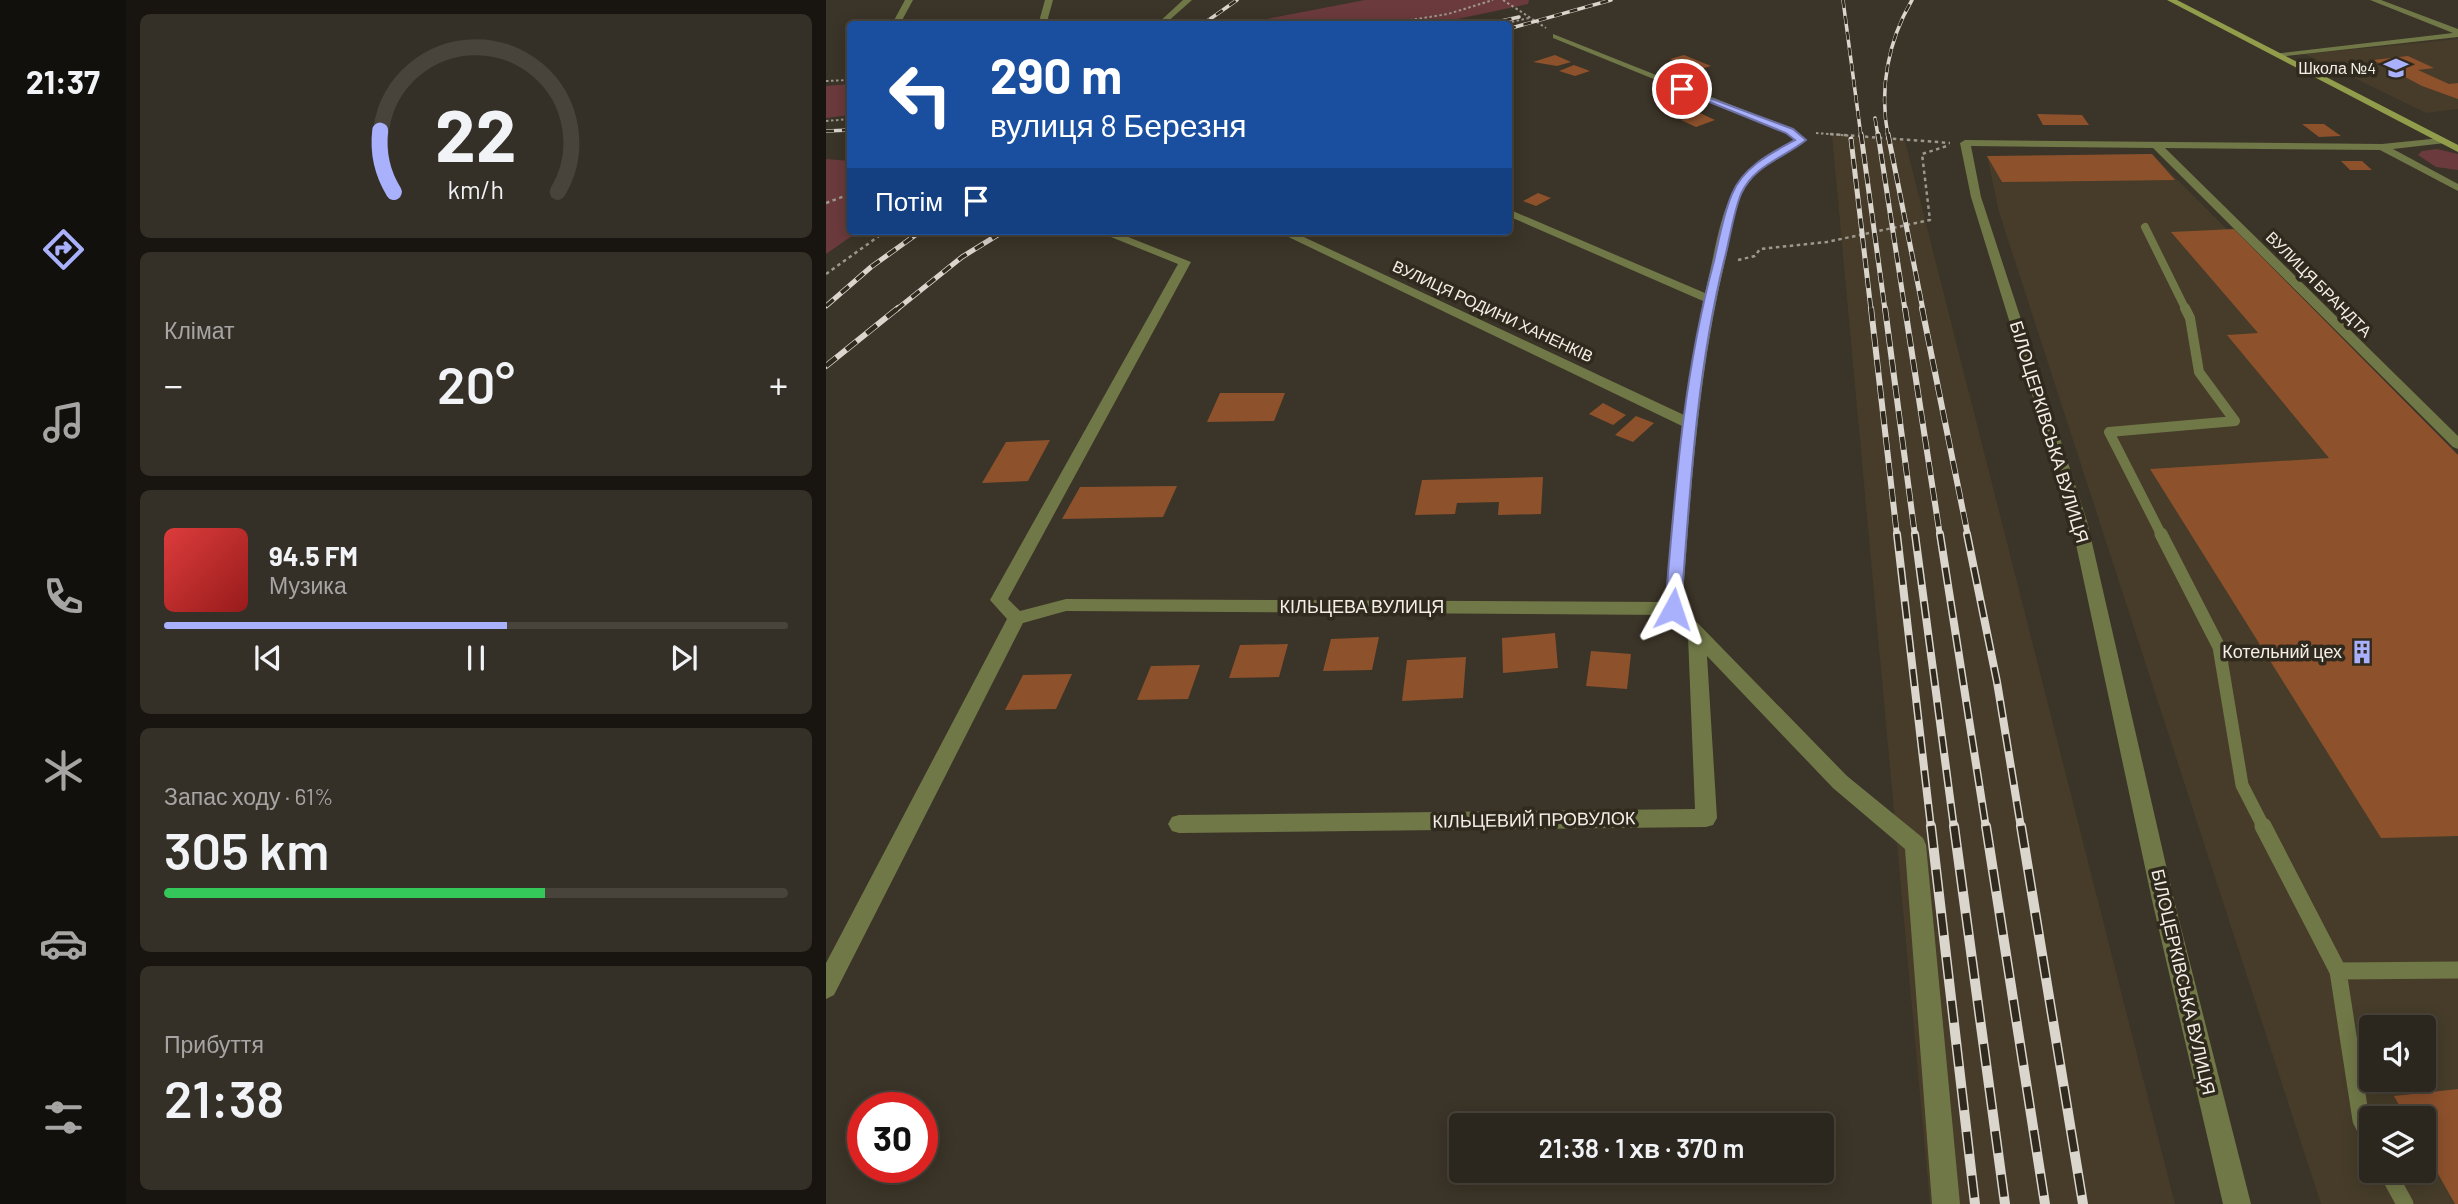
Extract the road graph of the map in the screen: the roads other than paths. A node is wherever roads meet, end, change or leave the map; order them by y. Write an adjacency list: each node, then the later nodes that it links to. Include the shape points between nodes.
1 (909, 0): 6 (street)
2 (1049, 0): 7 (street)
3 (1188, 0): 8 (street)
4 (2171, 0): 11 (main road)
5 (2374, 0): 9 (street)
6 (898, 21)
7 (1045, 21)
8 (1164, 21)
9 (2458, 33): 11 (street)
10 (1556, 36): 23 (street, via 1789,131 1801,140 1762,164 1737,193)
11 (2278, 54): 12 (main road)
12 (2441, 141): 14 (street, БІЛОЦЕРКІВСЬКА ВУЛИЦЯ); 15 (main road)
13 (2157, 146): 14 (street, БІЛОЦЕРКІВСЬКА ВУЛИЦЯ); 25 (street, ВУЛИЦЯ БРАНДТА); 36 (street, БІЛОЦЕРКІВСЬКА ВУЛИЦЯ, via 1965,144 1976,197 2079,521 2163,900)
14 (2382, 147): 17 (street)
15 (2458, 149)
16 (2458, 179): 17 (street)
17 (2444, 181): 18 (street)
18 (2458, 188)
19 (1512, 214): 23 (street)
20 (2145, 228): 31 (lane, via 2190,318 2199,372 2235,421 2109,432 2219,647 2242,785)
21 (1113, 235): 27 (street, via 1185,262 999,600)
22 (1290, 235): 24 (street, ВУЛИЦЯ РОДИНИ ХАНЕНКІВ)
23 (1709, 299): 24 (street)
24 (1688, 423): 26 (street)
25 (2458, 444)
26 (1673, 609): 27 (street, КІЛЬЦЕВА ВУЛИЦЯ, via 1066,605); 28 (street)
27 (1017, 618): 32 (street)
28 (1697, 636): 29 (street, КІЛЬЦЕВИЙ ПРОВУЛОК, via 1706,818); 35 (street, via 1840,782 1915,845)
29 (1179, 824)
30 (2458, 970): 31 (lane)
31 (2337, 971): 33 (lane)
32 (826, 987)
33 (2359, 1108)
34 (2394, 1183): 37 (lane)
35 (1946, 1204)
36 (2237, 1204)
37 (2405, 1204)

